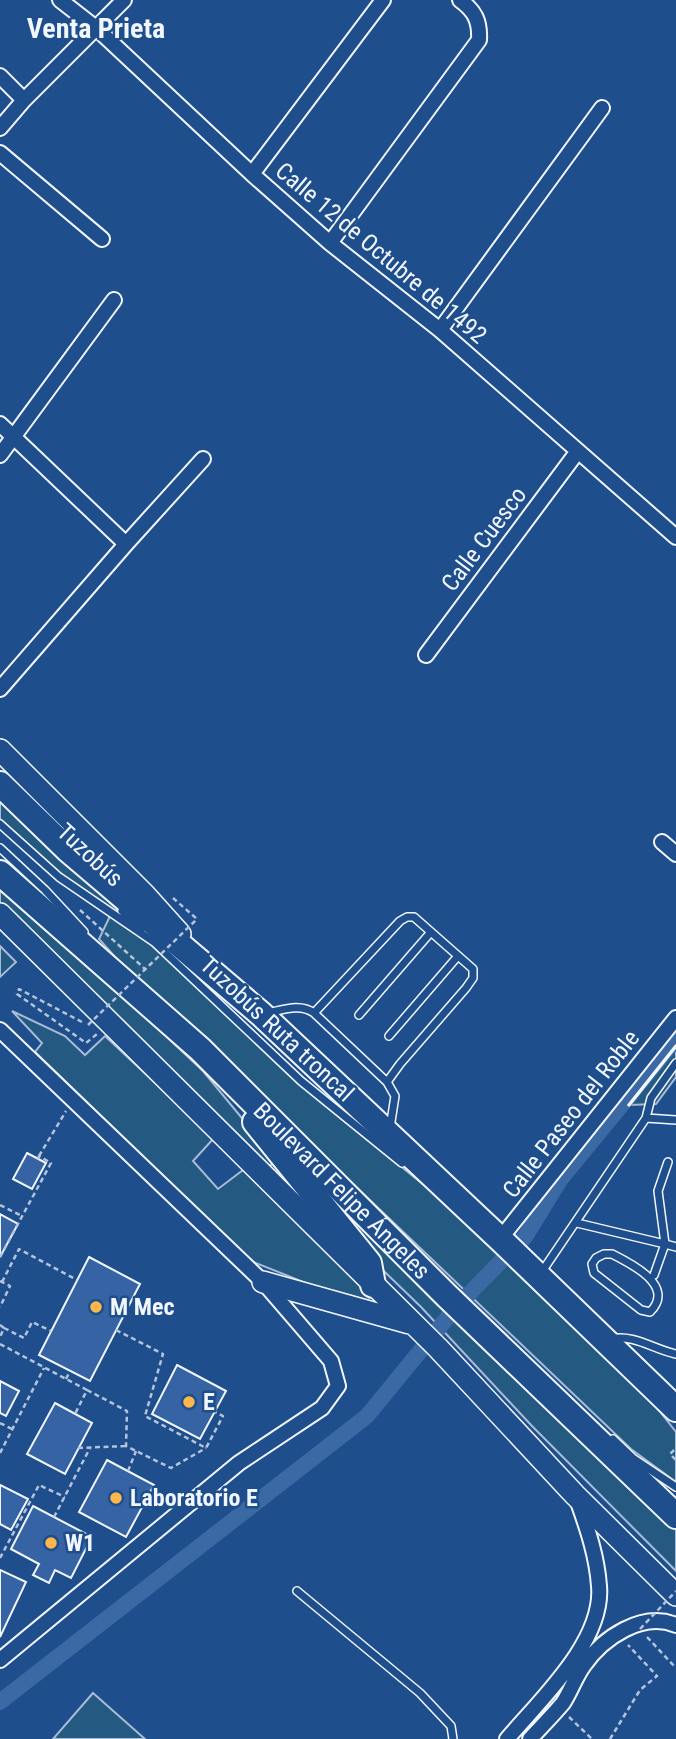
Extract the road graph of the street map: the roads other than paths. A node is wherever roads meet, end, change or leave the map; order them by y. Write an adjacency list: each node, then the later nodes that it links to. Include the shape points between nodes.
1 (60, 0): 5 (street, Calle 12 de Octubre de 1492)
2 (124, 0): 5 (street)
3 (383, 0): 11 (street)
4 (460, 0): 13 (street, via 480,24 479,40)
5 (96, 28): 7 (street); 11 (street, Calle 12 de Octubre de 1492)
6 (0, 76): 7 (street)
7 (24, 100): 9 (street)
8 (602, 108): 15 (street)
9 (0, 128)
10 (0, 153): 12 (street)
11 (252, 174): 13 (street, Calle 12 de Octubre de 1492)
12 (102, 239)
13 (330, 243): 15 (street, Calle 12 de Octubre de 1492)
14 (114, 300): 17 (street)
15 (440, 330): 18 (street, Calle 12 de Octubre de 1492)
16 (0, 424): 17 (street)
17 (14, 438): 19 (street); 22 (street)
18 (578, 451): 21 (street, Calle 12 de Octubre de 1492); 23 (street, Calle Cuesco)
19 (0, 455)
20 (203, 459): 22 (street)
21 (676, 537)
22 (126, 544): 24 (street)
23 (426, 655)
24 (0, 689)
25 (0, 750): 41 (main road, via 145,895)
26 (0, 784): 41 (highway, via 67,849)
27 (0, 796): 33 (lane, Tuzobús)
28 (0, 824): 38 (lane, Tuzobús Ruta troncal, via 58,877)
29 (662, 842): 31 (street)
30 (0, 848): 37 (lane)
31 (676, 854)
32 (0, 873): 48 (highway, Boulevard Felipe Ángeles)
33 (91, 881)
34 (118, 907): 38 (lane, Tuzobús)
35 (0, 914): 64 (main road, Boulevard Felipe Ángeles)
36 (431, 932): 40 (lane); 42 (lane, via 414,917 400,921); 44 (lane)
37 (86, 934)
38 (154, 942): 55 (lane, Tuzobús Ruta troncal, via 301,1081)
39 (103, 952): 58 (lane)
40 (457, 956): 47 (lane); 50 (lane, via 473,969 473,978)
41 (217, 975): 43 (highway)
42 (314, 1013): 43 (lane, via 297,1007); 50 (lane)
43 (261, 1014): 53 (highway)
44 (359, 1015)
45 (676, 1017): 61 (street, Calle Paseo del Roble)
46 (0, 1030): 63 (street)
47 (388, 1035)
48 (200, 1049): 64 (highway, via 369,1263); 74 (highway, Boulevard Felipe Ángeles)
49 (676, 1063): 51 (lane, via 650,1098)
50 (387, 1082): 53 (lane, via 395,1096)
51 (646, 1118): 52 (lane); 57 (lane)
52 (676, 1120)
53 (389, 1135): 61 (highway)
54 (668, 1162): 59 (lane, via 659,1191)
55 (410, 1169)
56 (428, 1184): 61 (lane)
57 (577, 1223): 59 (lane); 61 (lane)
58 (392, 1228)
59 (665, 1244): 60 (lane); 62 (lane)
60 (676, 1247)
61 (509, 1253): 66 (highway); 68 (lane)
62 (654, 1275): 62 (lane, via 612,1255 596,1258 592,1264 594,1273 641,1310 650,1312 664,1294)
63 (263, 1282): 65 (main road); 78 (street, via 331,1362 338,1387 323,1408 239,1463)
64 (373, 1285): 65 (main road, Boulevard Felipe Ángeles)
65 (412, 1324): 73 (main road, Boulevard Felipe Ángeles)
66 (603, 1340): 67 (lane, via 625,1336); 68 (highway)
67 (676, 1354)
68 (671, 1411)
69 (606, 1431): 70 (lane)
70 (634, 1459): 71 (lane); 72 (lane)
71 (676, 1488)
72 (668, 1491)
73 (575, 1494): 76 (main road, Boulevard Felipe Ángeles); 80 (street, via 592,1541 600,1588 594,1625 572,1661)
74 (676, 1516)
75 (297, 1591): 79 (lane, via 420,1693 451,1726)
76 (676, 1593)
77 (676, 1625): 81 (street, via 643,1621 615,1636 585,1663 559,1707)
78 (0, 1660)
79 (453, 1739)
80 (507, 1739)
81 (530, 1739)

